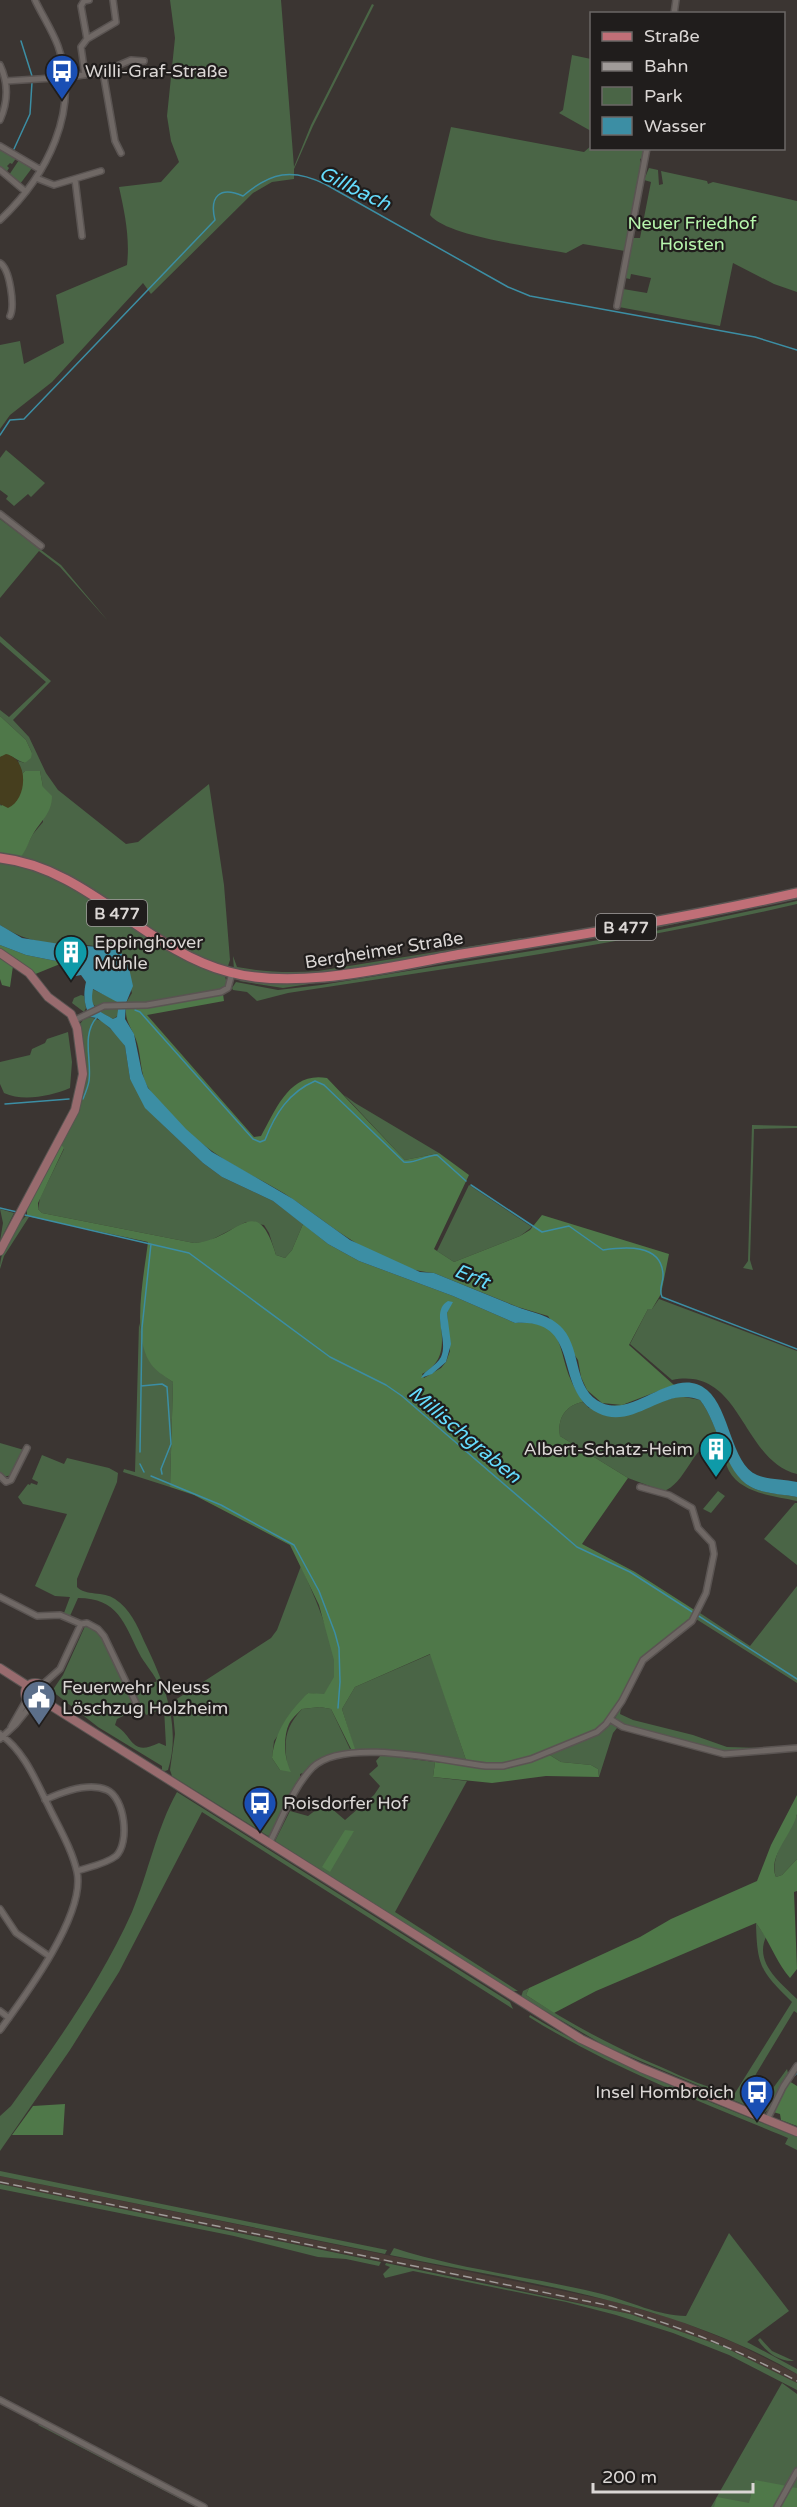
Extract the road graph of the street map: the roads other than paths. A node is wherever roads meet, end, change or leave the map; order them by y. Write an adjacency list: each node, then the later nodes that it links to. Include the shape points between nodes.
1 (35, 0): 9 (street, via 59,47)
2 (89, 0): 4 (street, via 81,6)
3 (113, 0): 4 (street, via 116,22)
4 (87, 39): 8 (street, via 80,49)
5 (144, 61): 7 (street, via 131,60)
6 (0, 65): 10 (street)
7 (103, 72): 8 (street); 14 (street, via 115,141)
8 (85, 75): 9 (street)
9 (65, 78): 10 (street); 16 (street, via 62,126)
10 (6, 81): 11 (street, via 6,104)
11 (0, 120)
12 (0, 146): 16 (street)
13 (647, 150): 24 (street)
14 (121, 153)
15 (0, 170): 20 (street)
16 (41, 170): 18 (street)
17 (101, 171): 19 (street)
18 (36, 178): 19 (street, via 54,185); 20 (street)
19 (75, 179): 22 (street)
20 (26, 192): 21 (street)
21 (0, 220)
22 (82, 236)
23 (0, 263): 25 (street, via 6,270 12,301)
24 (617, 306)
25 (10, 316)
26 (0, 514): 27 (street)
27 (41, 546)
28 (0, 858): 31 (main road, Bergheimer Straße / B 477, via 55,873 172,950)
29 (797, 893): 31 (main road, Bergheimer Straße / B 477, via 672,919 317,977 282,980)
30 (0, 953): 32 (main road, via 29,973 48,997)
31 (232, 973): 32 (street, via 230,985 221,992 147,1005 100,1007)
32 (75, 1020): 33 (main road, via 83,1063 80,1097)
33 (0, 1251)
34 (27, 1448): 35 (street, via 11,1480 6,1482)
35 (0, 1476)
36 (640, 1487): 45 (street, via 669,1495 690,1507 698,1528 712,1543 714,1554 699,1611 682,1630 643,1660)
37 (0, 1597): 38 (street, via 37,1616 60,1615)
38 (81, 1624): 40 (street, via 60,1669); 44 (street, via 87,1623 101,1632 136,1703)
39 (0, 1668): 41 (main road)
40 (42, 1685): 41 (main road); 42 (main road)
41 (28, 1686): 43 (main road, via 25,1692)
42 (44, 1698): 43 (main road); 49 (main road)
43 (30, 1701): 46 (street)
44 (135, 1712)
45 (609, 1719): 47 (street, via 623,1727 724,1754); 49 (street, via 591,1735 503,1766 367,1752 331,1756 304,1779)
46 (1, 1736): 48 (street, via 24,1758)
47 (797, 1748)
48 (45, 1800): 50 (street); 50 (street, via 69,1790 101,1788 117,1800 124,1830 122,1848 111,1859)
49 (269, 1844): 57 (main road, via 581,2039)
50 (77, 1871): 52 (street, via 73,1912)
51 (0, 1909): 52 (street, via 16,1933)
52 (49, 1956): 54 (street)
53 (0, 2011): 54 (street)
54 (9, 2018): 55 (street)
55 (0, 2030)
56 (797, 2066): 57 (street)
57 (767, 2120): 58 (main road)
58 (797, 2132)
59 (0, 2400): 61 (street)
60 (797, 2471): 62 (street)
61 (204, 2507)
62 (777, 2507)

